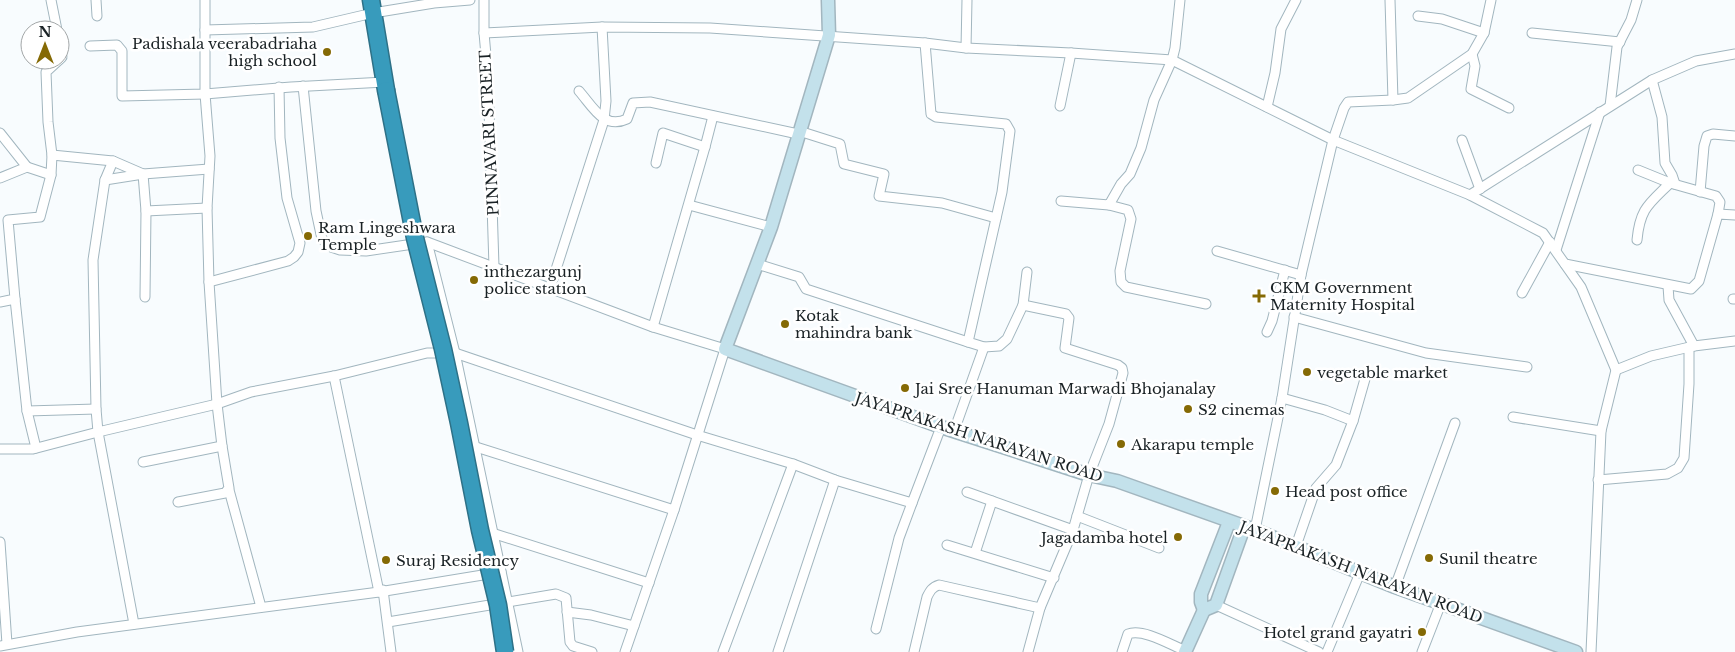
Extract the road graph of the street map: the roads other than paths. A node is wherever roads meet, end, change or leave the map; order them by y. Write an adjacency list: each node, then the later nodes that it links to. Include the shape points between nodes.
1 (51, 0): 16 (street)
2 (96, 0): 14 (street)
3 (205, 0): 18 (street)
4 (470, 0): 13 (street)
5 (484, 0): 19 (street, PINNAVARI STREET)
6 (828, 0): 22 (street)
7 (967, 0): 26 (street)
8 (1180, 0): 30 (street)
9 (1296, 0): 41 (street, via 1281,29 1276,73)
10 (1390, 0): 38 (street)
11 (1490, 0): 20 (street)
12 (1637, 0): 24 (street)
13 (372, 6): 18 (street, via 313,27); 34 (highway)
14 (96, 16)
15 (1418, 16): 20 (street, via 1442,19)
16 (55, 20)
17 (602, 26): 19 (street); 22 (street); 45 (street)
18 (205, 30): 37 (street)
19 (484, 33): 84 (street, PINNAVARI STREET)
20 (1484, 33): 28 (street)
21 (1532, 33): 24 (street)
22 (829, 35): 23 (street); 46 (street)
23 (925, 42): 26 (street); 73 (street, via 931,114 1006,124 1010,131)
24 (1620, 42): 40 (street)
25 (90, 46): 37 (street, via 117,45 122,51 122,96)
26 (966, 48): 27 (street)
27 (1071, 53): 30 (street); 39 (street)
28 (1472, 54): 38 (street, via 1408,98); 42 (street, via 1475,66 1472,89)
29 (1735, 54): 32 (street, via 1696,62)
30 (1172, 60): 41 (street); 68 (street, via 1154,100 1130,174)
31 (48, 70): 52 (street)
32 (1652, 80): 40 (street); 62 (street, via 1662,117 1664,163)
33 (303, 86): 34 (street); 35 (street); 76 (street, via 316,211 322,239 340,250 366,251)
34 (385, 86): 166 (highway, bridge, via 415,238 443,349 498,605)
35 (279, 87): 37 (street); 88 (street, via 280,138 287,198 300,243 298,252 288,261)
36 (579, 91): 45 (street)
37 (205, 94): 56 (street)
38 (1393, 100): 49 (street, via 1349,101)
39 (1060, 106)
40 (1610, 106): 43 (street)
41 (1267, 107): 49 (street)
42 (1509, 108)
43 (1600, 112): 63 (street); 78 (street)
44 (713, 116): 45 (street, via 637,102 631,106 627,119 619,123); 46 (street); 51 (street)
45 (604, 120): 90 (street)
46 (798, 132): 73 (street, via 840,144 844,164 884,174 880,196 942,203); 74 (street)
47 (0, 133): 55 (street)
48 (1735, 136): 64 (street, via 1707,136)
49 (1333, 140): 65 (street); 87 (street)
50 (1462, 140): 63 (street)
51 (705, 147): 54 (street, via 663,133); 67 (street)
52 (52, 155): 53 (street); 59 (street)
53 (113, 161): 58 (street); 61 (street)
54 (656, 164)
55 (27, 167): 59 (street); 60 (street)
56 (209, 169): 58 (street); 69 (street)
57 (1638, 170): 62 (street)
58 (143, 174): 61 (street); 70 (street)
59 (50, 175): 80 (street, via 40,217 8,220)
60 (0, 178)
61 (105, 180): 112 (street, via 93,260)
62 (1673, 183): 64 (street); 75 (street, via 1644,209)
63 (1480, 189): 65 (street)
64 (1700, 192): 71 (street, via 1718,198)
65 (1470, 194): 77 (street, via 1543,233)
66 (1062, 201): 68 (street)
67 (690, 205): 74 (street); 98 (street)
68 (1109, 205): 95 (street, via 1128,210 1131,219 1120,271 1121,282 1126,287)
69 (207, 208): 70 (street); 88 (street)
70 (146, 211): 92 (street)
71 (1718, 214): 72 (street); 89 (street, via 1699,281 1691,289)
72 (1735, 215)
73 (996, 218): 101 (street)
74 (771, 227): 82 (street)
75 (1637, 240)
76 (427, 242): 84 (street); 105 (street)
77 (1550, 242): 78 (street); 91 (street)
78 (1556, 250): 83 (street)
79 (1217, 251): 85 (street)
80 (10, 252): 81 (street); 93 (street)
81 (0, 253)
82 (757, 264): 101 (street, via 799,276 806,289); 104 (street)
83 (1565, 264): 89 (street); 107 (street, via 1581,287)
84 (494, 267): 90 (street)
85 (1285, 270): 87 (street); 99 (street)
86 (1027, 272): 96 (street)
87 (1301, 275): 97 (street)
88 (209, 282): 111 (street)
89 (1668, 286): 102 (street, via 1669,300)
90 (550, 288): 98 (street)
91 (1522, 293)
92 (145, 297)
93 (15, 299): 94 (street); 113 (street)
94 (0, 302)
95 (1206, 304)
96 (1023, 305): 103 (street, via 1007,339 999,346); 128 (street, via 1066,314 1069,318 1065,348 1122,368 1109,424)
97 (1294, 317): 106 (street, via 1426,353); 110 (street)
98 (653, 327): 104 (street)
99 (1267, 332)
100 (1735, 341): 102 (street)
101 (968, 342): 103 (street)
102 (1691, 346): 107 (street, via 1650,356); 130 (street, via 1684,458 1678,468 1667,474)
103 (984, 347): 118 (street)
104 (726, 350): 117 (street, JAYAPRAKASH NARAYAN ROAD); 121 (street)
105 (455, 353): 109 (street, via 427,354); 121 (street); 123 (street)
106 (1527, 367)
107 (1616, 370): 119 (street)
108 (1367, 372): 115 (street)
109 (334, 376): 111 (street, via 251,392); 152 (street)
110 (1282, 398): 115 (street); 139 (street)
111 (217, 404): 120 (street); 122 (street)
112 (96, 409): 113 (street); 120 (street)
113 (27, 411): 124 (street)
114 (1513, 417): 119 (street)
115 (1353, 420): 144 (street, via 1336,464 1316,488)
116 (1455, 423): 151 (street)
117 (941, 427): 118 (street, JAYAPRAKASH NARAYAN ROAD); 135 (street)
118 (954, 431): 128 (street, JAYAPRAKASH NARAYAN ROAD)
119 (1600, 431): 130 (street)
120 (98, 432): 124 (street); 161 (street)
121 (698, 435): 127 (street); 136 (street)
122 (222, 446): 126 (street); 131 (street)
123 (476, 447): 136 (street); 141 (street)
124 (36, 448): 125 (street)
125 (0, 449)
126 (143, 462)
127 (793, 464): 129 (street); 170 (street)
128 (1089, 475): 137 (street); 138 (street, JAYAPRAKASH NARAYAN ROAD, via 1117,481)
129 (835, 480): 135 (street); 171 (street)
130 (1598, 480): 180 (street)
131 (228, 490): 134 (street); 156 (street)
132 (967, 492): 133 (street)
133 (992, 501): 140 (street); 146 (street)
134 (178, 502)
135 (912, 503): 163 (street, via 899,538)
136 (674, 510): 150 (street)
137 (1077, 516): 140 (street); 145 (street)
138 (1229, 522): 139 (street, JAYAPRAKASH NARAYAN ROAD); 158 (street, via 1201,594)
139 (1249, 528): 144 (street, JAYAPRAKASH NARAYAN ROAD); 155 (street)
140 (1073, 530): 149 (street)
141 (492, 533): 147 (street); 150 (street)
142 (0, 542): 164 (street)
143 (947, 545): 146 (street)
144 (1296, 546): 148 (street, JAYAPRAKASH NARAYAN ROAD)
145 (1159, 548)
146 (975, 553): 149 (street)
147 (501, 572): 152 (street); 153 (street)
148 (1360, 573): 151 (street, JAYAPRAKASH NARAYAN ROAD); 177 (street)
149 (1054, 578): 157 (street)
150 (649, 583): 162 (street)
151 (1395, 587): 154 (street, JAYAPRAKASH NARAYAN ROAD)
152 (381, 591): 156 (street); 160 (street)
153 (508, 603): 159 (street, via 556,594 566,598); 160 (street); 167 (street)
154 (1441, 603): 178 (street); 179 (street, JAYAPRAKASH NARAYAN ROAD)
155 (1216, 605): 158 (street); 176 (street)
156 (261, 607): 161 (street)
157 (1040, 608): 172 (street, via 935,586 927,597); 173 (street)
158 (1204, 610): 175 (street)
159 (567, 612): 162 (street); 168 (street, via 570,642)
160 (388, 622): 165 (street)
161 (134, 624): 164 (street)
162 (634, 626): 169 (street)
163 (876, 629)
164 (3, 645)
165 (391, 652)
166 (505, 652)
167 (518, 652)
168 (592, 652)
169 (625, 652)
170 (723, 652)
171 (778, 652)
172 (914, 652)
173 (1028, 652)
174 (1122, 652): 175 (street, via 1128,634 1134,632)
175 (1186, 652)
176 (1319, 652)
177 (1327, 652)
178 (1422, 652)
179 (1576, 652)
180 (1591, 652)

